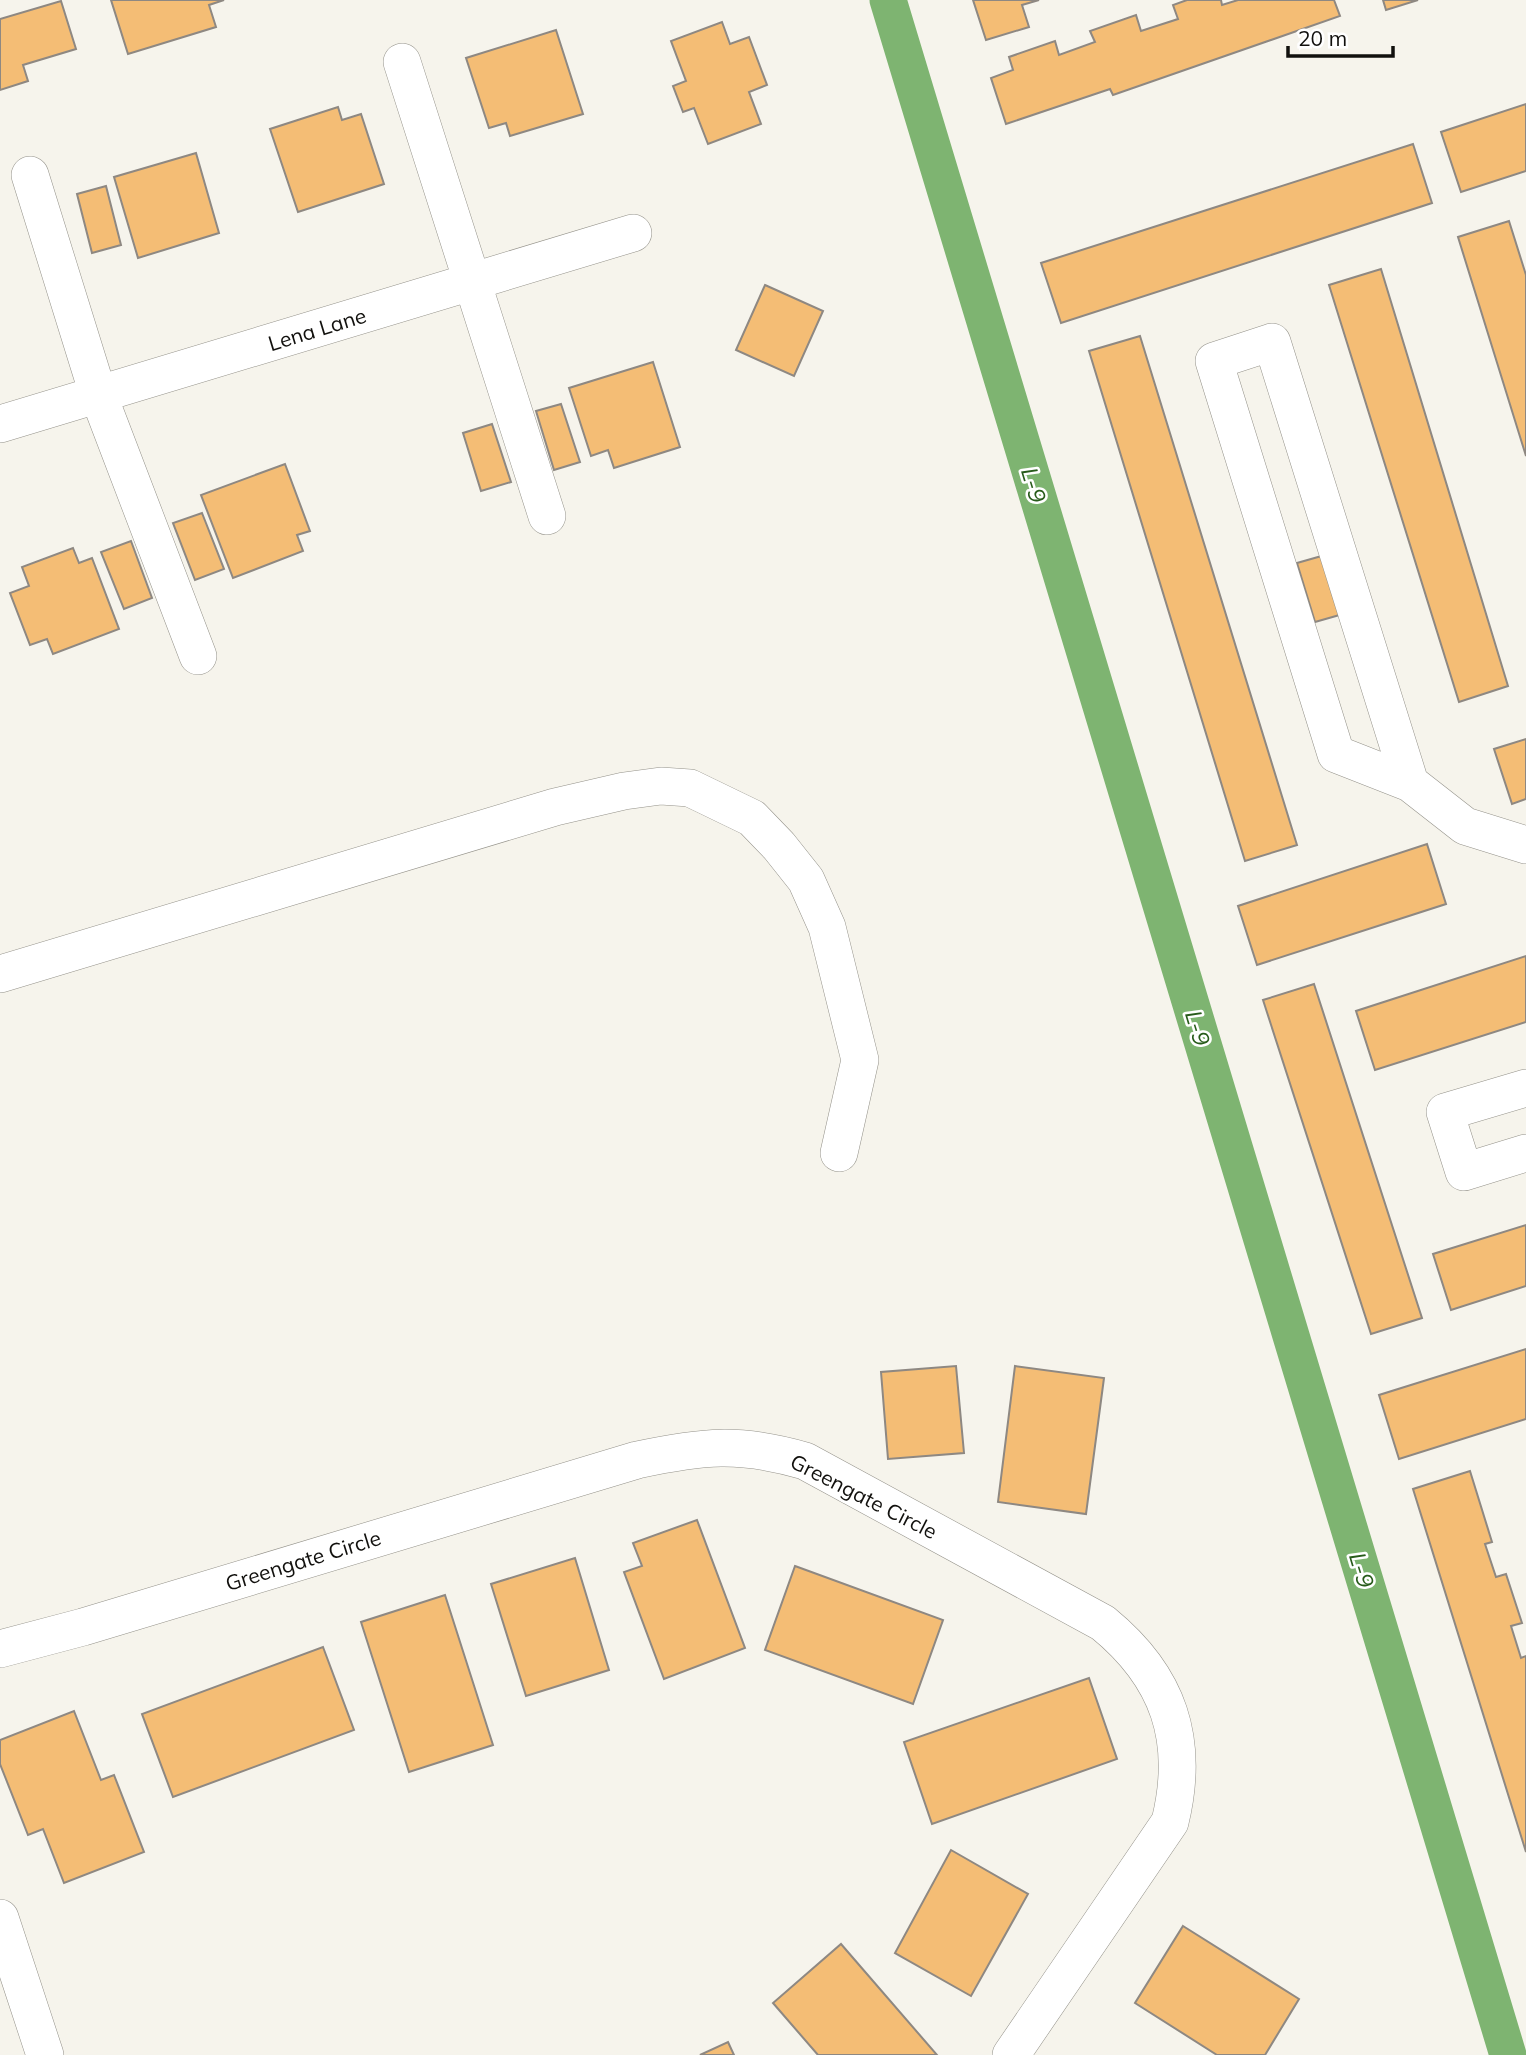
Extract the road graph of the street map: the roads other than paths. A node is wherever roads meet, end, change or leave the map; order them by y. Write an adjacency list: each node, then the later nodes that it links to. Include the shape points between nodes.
1 (402, 62): 4 (street)
2 (30, 174): 5 (street)
3 (633, 233): 4 (street, Lena Lane)
4 (474, 282): 5 (street, Lena Lane); 7 (street)
5 (98, 394): 6 (street, Lena Lane); 8 (street)
6 (0, 424)
7 (547, 516)
8 (198, 656)
9 (1410, 783): 9 (street, via 1272,342 1214,361 1336,754); 10 (street, via 1465,826)
10 (1526, 845)
11 (0, 974): 13 (street, via 555,807 624,791 690,788 752,818 806,880 827,927 860,1060)
12 (1526, 1088): 14 (street, via 1445,1112 1464,1172)
13 (839, 1153)
14 (1526, 1153)
15 (0, 1649): 18 (street, Greengate Circle, via 637,1460 690,1448 720,1447 805,1461 1103,1623 1143,1661 1170,1711 1179,1766 1170,1822)
16 (0, 1918): 17 (street)
17 (45, 2055)
18 (1011, 2055)

